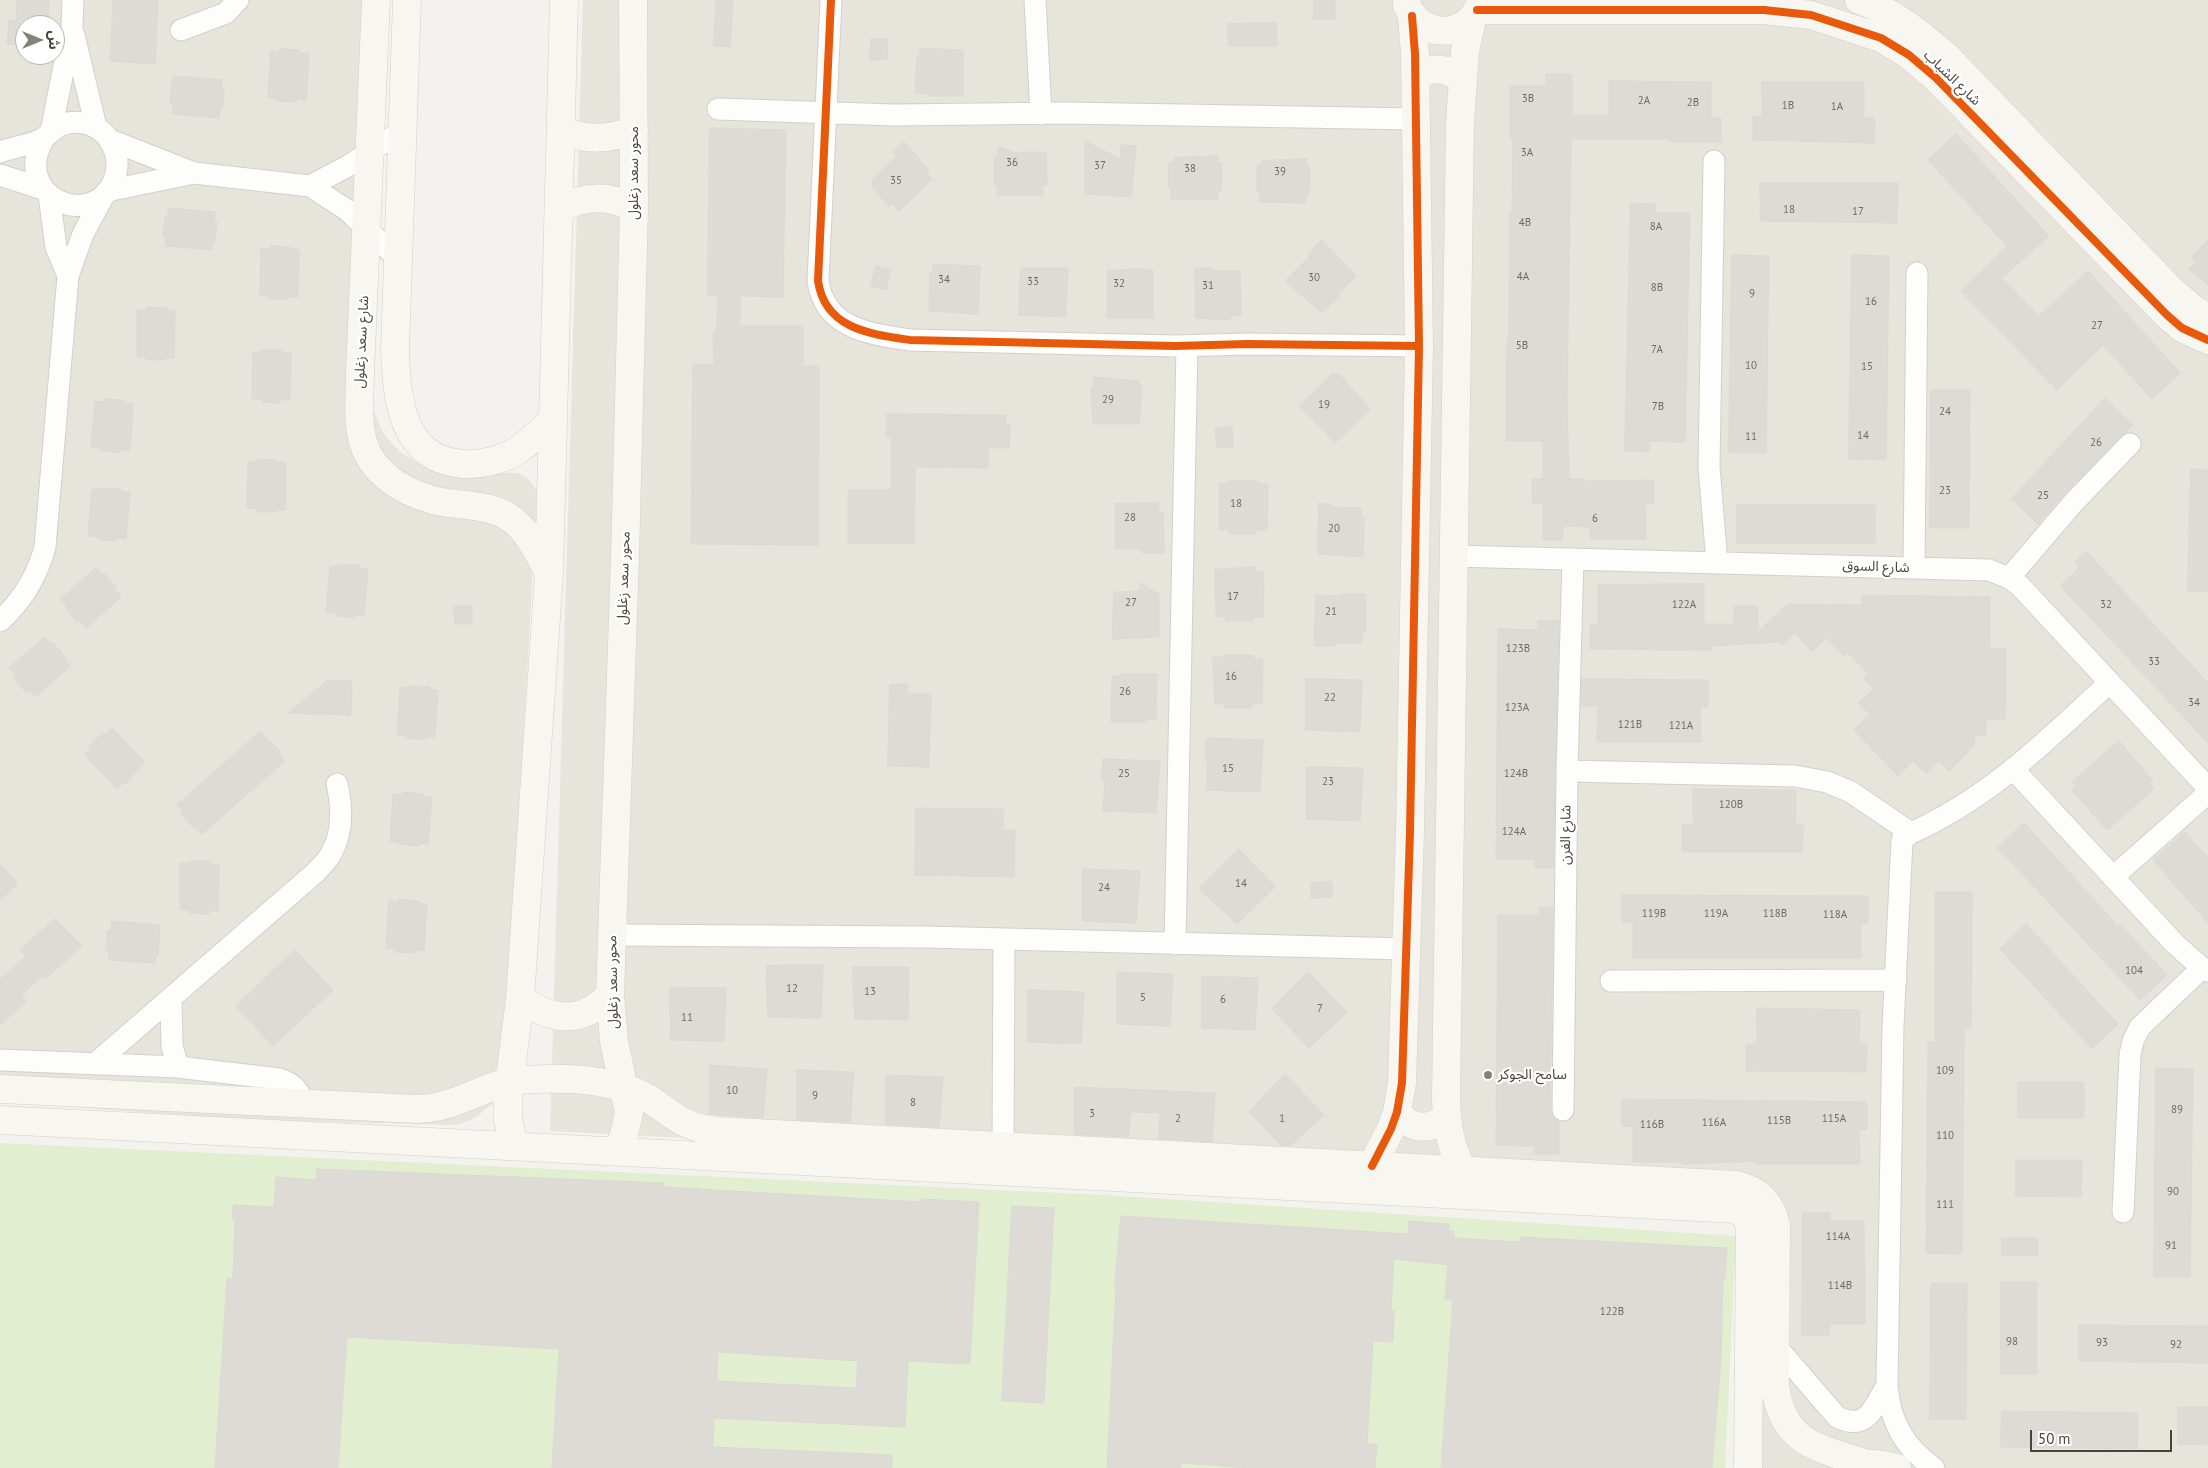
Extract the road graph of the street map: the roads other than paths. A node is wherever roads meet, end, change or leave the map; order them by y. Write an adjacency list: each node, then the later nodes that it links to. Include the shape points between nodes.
1 (74, 0): 12 (street)
2 (238, 0): 13 (street, via 226,13)
3 (376, 0): 26 (main road, شارع سعد زغلول)
4 (407, 0): 20 (main road)
5 (564, 0): 22 (main road)
6 (633, 0): 21 (main road, محور سعد زغلول)
7 (831, 0): 17 (street)
8 (1034, 0): 18 (street)
9 (1859, 0): 39 (main road, شارع الشباب, via 1894,16 1947,57 2172,291)
10 (1409, 8): 11 (main road, via 1420,23 1437,31 1456,29); 14 (main road)
11 (1477, 10): 15 (main road, via 1465,52); 40 (main road, شارع الشباب, via 1764,10 1811,15 1881,38 1909,55 1936,78 2182,328)
12 (72, 27): 23 (street); 24 (street)
13 (180, 30)
14 (1416, 77): 15 (main road, via 1431,69 1439,69 1448,70); 19 (main road)
15 (1462, 80): 45 (main road)
16 (718, 108): 17 (street)
17 (825, 114): 18 (street); 41 (street, via 818,281 826,307 853,328 910,340)
18 (1041, 114): 19 (street)
19 (1416, 119): 42 (main road)
20 (403, 130): 26 (street); 36 (main road)
21 (634, 130): 22 (main road, via 605,138); 33 (main road, محور سعد زغلول)
22 (562, 131): 34 (main road)
23 (103, 133): 24 (street, via 77,122 59,126); 28 (street); 32 (street, via 117,160 113,182)
24 (47, 134): 25 (street); 31 (street, via 37,150 35,163 36,176)
25 (0, 152)
26 (369, 152): 30 (street); 35 (main road, شارع سعد زغلول)
27 (1714, 161): 47 (street, via 1709,467)
28 (194, 173): 30 (street); 32 (street)
29 (0, 175): 31 (street)
30 (310, 186): 35 (street, via 335,201)
31 (46, 192): 32 (street, via 76,206); 38 (street, via 56,247)
32 (106, 193): 38 (street, via 83,234)
33 (634, 208): 34 (main road, via 605,197 589,197); 60 (main road, محور سعد زغلول)
34 (560, 209): 43 (main road)
35 (367, 228): 36 (street); 49 (main road, شارع سعد زغلول, via 360,405 364,443 372,459 384,475 420,496 488,508 512,520 530,539)
36 (397, 258): 43 (main road, via 395,350 399,397 407,428 426,451 445,463 471,465 496,460 517,451)
37 (1917, 273): 48 (street)
38 (68, 276): 51 (street, via 45,547 25,594)
39 (2208, 317)
40 (2208, 340)
41 (1187, 346): 42 (street); 62 (street)
42 (1419, 346): 63 (main road)
43 (554, 420): 49 (main road)
44 (2130, 444): 50 (street, via 2074,502)
45 (1453, 556): 46 (street, شارع السوق); 79 (main road)
46 (1573, 559): 47 (street, شارع السوق); 54 (street, شارع الفرن)
47 (1717, 563): 48 (street, شارع السوق)
48 (1914, 568): 50 (street, شارع السوق, via 1988,570)
49 (549, 573): 69 (main road)
50 (2009, 578): 52 (street, شارع السوق, via 2031,596)
51 (0, 621)
52 (2110, 682): 53 (street); 56 (street, شارع السوق)
53 (2014, 770): 58 (street, via 1946,817); 59 (street)
54 (1567, 771): 58 (street, via 1795,776 1827,782 1851,792); 77 (street, شارع الفرن)
55 (337, 784): 68 (street, via 342,808 332,853 316,872)
56 (2208, 788)
57 (2208, 793): 59 (street)
58 (1911, 833): 65 (street, via 1902,840)
59 (2113, 877): 64 (street, via 2176,944)
60 (612, 935): 61 (street); 67 (main road, محور سعد زغلول)
61 (1004, 940): 62 (street); 82 (street)
62 (1175, 944): 63 (street)
63 (1407, 949): 78 (main road, via 1402,1083)
64 (2205, 969): 86 (street, via 2150,1016 2133,1040)
65 (1896, 980): 66 (street); 88 (street)
66 (1611, 981)
67 (610, 994): 69 (main road, via 598,1007 582,1015 565,1017 548,1014); 74 (main road, محور سعد زغلول, via 614,1041)
68 (171, 999): 71 (street); 72 (street, via 172,1046)
69 (520, 999): 73 (main road)
70 (0, 1060): 71 (street)
71 (96, 1063): 72 (street)
72 (178, 1067): 76 (street, via 279,1078 292,1083)
73 (510, 1082): 74 (main road, via 596,1081); 76 (main road, via 453,1104 429,1109); 81 (main road, via 508,1120)
74 (624, 1087): 82 (main road, via 648,1099 680,1122 704,1130); 83 (main road, محور سعد زغلول, via 629,1113 623,1139)
75 (0, 1089): 76 (main road)
76 (304, 1104)
77 (1563, 1110)
78 (1397, 1112): 79 (main road, via 1403,1120 1420,1128 1430,1127); 84 (main road)
79 (1447, 1116): 85 (main road, via 1451,1144)
80 (0, 1120): 81 (main road)
81 (514, 1146): 83 (main road)
82 (1003, 1147): 84 (main road)
83 (616, 1150): 90 (main road, via 1736,1209 1746,1216 1750,1226)
84 (1372, 1166): 85 (main road)
85 (1463, 1171): 87 (main road, via 1736,1185 1751,1190 1770,1207 1776,1224)
86 (2123, 1212)
87 (1775, 1345): 88 (street, via 1837,1417 1845,1421 1863,1420 1870,1414); 89 (main road, via 1776,1398 1792,1429 1809,1444)
88 (1887, 1385): 93 (street, via 1888,1402 1900,1434 1910,1448)
89 (1864, 1463): 91 (main road); 92 (main road)
90 (1748, 1468)
91 (1837, 1468)
92 (1897, 1468)
93 (1934, 1468)

